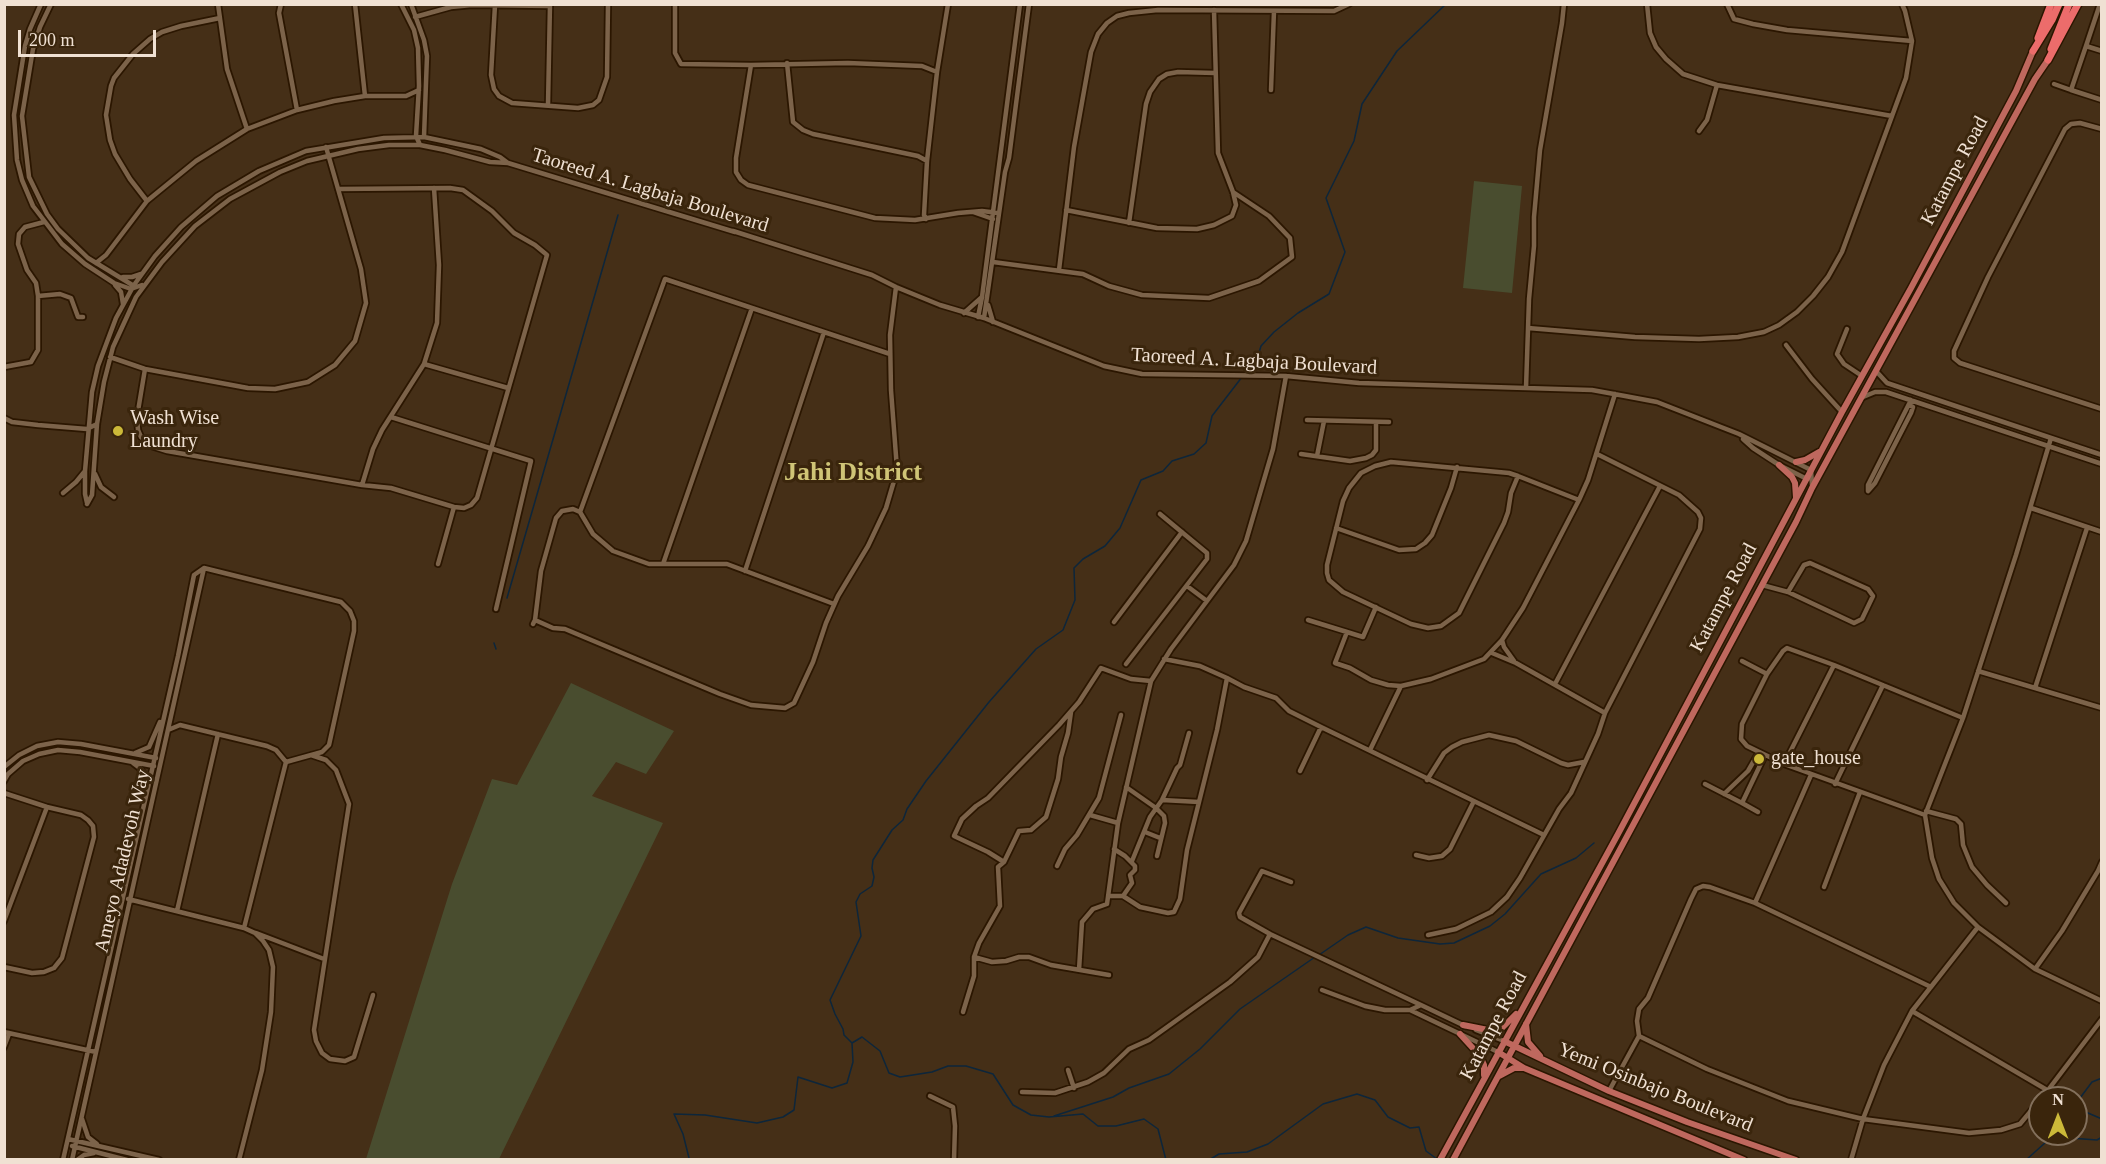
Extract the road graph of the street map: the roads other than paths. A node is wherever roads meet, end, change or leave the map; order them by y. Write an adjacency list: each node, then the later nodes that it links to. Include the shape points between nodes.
1 (41, 4): 74 (street, via 30,29 14,115 22,180)
2 (51, 4): 80 (street, via 33,49 22,116 26,162 46,214)
3 (218, 4): 28 (street)
4 (281, 4): 49 (street, via 279,13)
5 (355, 4): 44 (street)
6 (401, 4): 29 (street)
7 (411, 4): 27 (street)
8 (608, 4): 48 (street, via 607,77 599,100 578,108)
9 (675, 4): 36 (street, via 675,53 681,64)
10 (948, 4): 37 (street)
11 (1020, 4): 67 (street)
12 (1029, 4): 68 (street)
13 (1349, 4): 26 (street, via 1334,11)
14 (1564, 4): 99 (street, via 1540,150)
15 (1647, 4): 40 (street, via 1650,33 1666,59 1683,74)
16 (1727, 4): 30 (street, via 1734,19 1753,24)
17 (1902, 4): 30 (street)
18 (2051, 4): 32 (highway)
19 (2059, 4): 32 (highway)
20 (2069, 4): 34 (highway)
21 (2078, 4): 34 (highway)
22 (2100, 4): 31 (street)
23 (495, 5): 24 (street); 27 (street, via 451,7); 48 (street, via 491,75 494,89 512,103)
24 (550, 5): 48 (street)
25 (1214, 10): 26 (street); 38 (street); 65 (street, via 1129,13 1117,16 1098,34 1091,52)
26 (1274, 10): 42 (street)
27 (416, 16): 29 (street); 55 (street, via 427,56)
28 (220, 18): 51 (street, via 228,69); 64 (street, via 162,32 128,59 114,78 106,115 110,140 130,179)
29 (409, 20): 41 (street, via 418,48)
30 (1911, 40): 50 (street, via 1906,78)
31 (2086, 46): 33 (street); 43 (street)
32 (2033, 51): 69 (main road, Katampe Road)
33 (2102, 51)
34 (2048, 60): 73 (main road, Katampe Road)
35 (787, 63): 36 (street); 37 (street, via 907,65); 59 (street, via 793,122 802,130)
36 (752, 65): 70 (street, via 735,158 741,180 875,218)
37 (937, 72): 59 (street)
38 (1215, 73): 63 (street, via 1218,153); 75 (street, via 1167,74 1150,92)
39 (2054, 84): 43 (street)
40 (1717, 85): 50 (street); 53 (street, via 1707,120)
41 (419, 90): 45 (street); 47 (street)
42 (1270, 90)
43 (2071, 90): 46 (street)
44 (365, 96): 45 (street); 49 (street)
45 (406, 96): 47 (street)
46 (2102, 100)
47 (418, 105): 54 (street)
48 (548, 105)
49 (297, 110): 51 (street)
50 (1892, 116): 99 (street, via 1842,252 1813,296 1779,325 1755,334 1699,339)
51 (247, 129): 64 (street, via 196,162)
52 (2102, 129): 117 (street, via 2080,123 2065,129 1954,351 1954,358 1960,363)
53 (1699, 131)
54 (416, 136): 55 (street, Taoreed A. Lagbaja Boulevard); 56 (street); 57 (street, Taoreed A. Lagbaja Boulevard)
55 (424, 137): 56 (street); 60 (street, Taoreed A. Lagbaja Boulevard, via 481,149)
56 (420, 145): 58 (street, Taoreed A. Lagbaja Boulevard); 60 (street, Taoreed A. Lagbaja Boulevard)
57 (326, 147): 58 (street); 83 (street, Taoreed A. Lagbaja Boulevard, via 277,162 217,196 181,227)
58 (329, 155): 62 (street); 86 (street, Taoreed A. Lagbaja Boulevard, via 280,172 230,199 182,238)
59 (927, 161): 70 (street)
60 (508, 163): 77 (street, Taoreed A. Lagbaja Boulevard)
61 (434, 188): 62 (street); 106 (street, via 439,301 437,323); 112 (street, via 463,190 547,255)
62 (338, 189): 108 (street, via 362,269 366,303 355,341 335,365 308,382 275,389 248,388)
63 (1233, 192): 75 (street, via 1236,205 1232,216 1214,225 1167,229); 82 (street, via 1269,216 1290,238 1292,257 1259,281 1209,298 1174,298 1142,295 1083,274)
64 (147, 201): 78 (street)
65 (1066, 210): 75 (street); 82 (street)
66 (972, 212): 67 (street); 70 (street); 71 (street)
67 (992, 212): 68 (street); 71 (street)
68 (999, 213): 72 (street)
69 (1950, 215): 73 (main road); 110 (main road, Katampe Road)
70 (927, 219)
71 (991, 219): 72 (street); 91 (street)
72 (999, 220): 79 (street)
73 (1959, 220): 109 (main road, Katampe Road)
74 (44, 222): 85 (street, via 70,251); 89 (street, via 25,227 18,243)
75 (1129, 223)
76 (733, 231): 77 (street, Taoreed A. Lagbaja Boulevard)
77 (783, 247): 87 (street, Taoreed A. Lagbaja Boulevard, via 872,275)
78 (106, 255): 80 (street); 81 (street)
79 (993, 262): 82 (street); 92 (street)
80 (96, 263): 81 (street)
81 (104, 268): 84 (street)
82 (1059, 270)
83 (143, 272): 84 (street); 88 (street, Taoreed A. Lagbaja Boulevard)
84 (118, 277): 88 (street)
85 (114, 283): 88 (street); 93 (street)
86 (145, 284): 88 (street); 90 (street, Taoreed A. Lagbaja Boulevard)
87 (896, 287): 95 (street, Taoreed A. Lagbaja Boulevard); 103 (street)
88 (133, 288): 90 (street); 93 (street, Taoreed A. Lagbaja Boulevard)
89 (38, 296): 96 (street, via 60,294 71,298 78,317); 107 (street, via 38,350 31,362)
90 (136, 297): 104 (street, Taoreed A. Lagbaja Boulevard)
91 (982, 297): 95 (street); 97 (street)
92 (987, 303): 97 (street); 98 (street)
93 (123, 304): 105 (street, Taoreed A. Lagbaja Boulevard)
94 (752, 308): 101 (street); 157 (street, via 665,279); 164 (street)
95 (964, 313): 97 (street, Taoreed A. Lagbaja Boulevard)
96 (83, 317)
97 (981, 317): 98 (street, Taoreed A. Lagbaja Boulevard)
98 (993, 322): 111 (street, Taoreed A. Lagbaja Boulevard, via 1104,366 1142,374)
99 (1528, 328): 113 (street)
100 (1847, 329): 110 (street, via 1837,354 1844,364)
101 (824, 332): 103 (street); 166 (street)
102 (1786, 345): 118 (street)
103 (890, 354): 171 (street, via 897,469 886,508)
104 (110, 357): 105 (street); 108 (street); 125 (street, Taoreed A. Lagbaja Boulevard)
105 (101, 358): 126 (street, Taoreed A. Lagbaja Boulevard)
106 (424, 364): 112 (street); 119 (street)
107 (4, 367)
108 (145, 369): 148 (street, via 138,430 151,446)
109 (1876, 371): 115 (main road, Katampe Road); 128 (street, via 1887,383)
110 (1862, 375): 118 (main road, Katampe Road)
111 (1286, 376): 113 (street, Taoreed A. Lagbaja Boulevard, via 1359,383); 170 (street, via 1273,449 1246,541 1234,565)
112 (508, 388): 129 (street)
113 (1526, 388): 114 (street, Taoreed A. Lagbaja Boulevard)
114 (1616, 394): 127 (street, Taoreed A. Lagbaja Boulevard, via 1657,402); 133 (street)
115 (1863, 397): 116 (street, via 1881,392); 145 (main road, Katampe Road)
116 (1910, 402): 130 (street); 137 (street, via 1913,408)
117 (2102, 409)
118 (1842, 412): 131 (main road, Katampe Road)
119 (391, 417): 129 (street); 148 (street, via 373,449)
120 (4, 418): 126 (street)
121 (1307, 420): 122 (street)
122 (1324, 420): 123 (street); 135 (street)
123 (1376, 422): 124 (street); 136 (street, via 1376,450)
124 (1389, 422)
125 (97, 424): 126 (street); 144 (street, Taoreed A. Lagbaja Boulevard)
126 (87, 429): 143 (street, Taoreed A. Lagbaja Boulevard)
127 (1739, 434): 138 (street, Taoreed A. Lagbaja Boulevard); 140 (street, Taoreed A. Lagbaja Boulevard)
128 (2051, 438): 130 (street); 134 (street)
129 (491, 447): 155 (street, via 477,498 464,508); 173 (street, via 531,461)
130 (2050, 447): 139 (street); 156 (street)
131 (1822, 450): 138 (main road); 146 (main road, Katampe Road)
132 (1301, 454): 135 (street)
133 (1597, 454): 149 (street); 154 (street)
134 (2102, 455)
135 (1317, 456): 136 (street, via 1350,461)
136 (1366, 458): 141 (street)
137 (1884, 460): 137 (street, via 1868,485 1868,491 1872,488)
138 (1796, 462): 146 (street, Taoreed A. Lagbaja Boulevard)
139 (2102, 464)
140 (1779, 465): 146 (street, Taoreed A. Lagbaja Boulevard); 153 (main road, via 1792,477)
141 (1375, 466): 142 (street, via 1391,462); 159 (street, via 1361,473 1349,488)
142 (1457, 467): 147 (street); 159 (street, via 1432,535 1416,549 1399,550)
143 (85, 471): 144 (street, Taoreed A. Lagbaja Boulevard, via 87,504 92,495); 151 (street)
144 (94, 471): 152 (street, via 101,487)
145 (1821, 472): 146 (street); 150 (main road, Katampe Road)
146 (1810, 475): 150 (street); 153 (main road, Katampe Road)
147 (1518, 476): 154 (street); 172 (street, via 1509,512 1459,613 1441,626 1428,628)
148 (362, 485): 155 (street, via 391,488)
149 (1660, 486): 188 (street); 196 (street, via 1694,507 1701,518 1700,529)
150 (1812, 488): 167 (main road, Katampe Road)
151 (63, 493)
152 (114, 497)
153 (1796, 499): 279 (main road, Katampe Road)
154 (1579, 500): 177 (street)
155 (454, 507): 163 (street)
156 (2031, 508): 160 (street); 184 (street)
157 (580, 512): 164 (street, via 593,534 614,551 649,564); 171 (street, via 573,508 556,518 541,571 534,622 565,629 720,694 751,705 785,708 794,703)
158 (1160, 514): 161 (street)
159 (1336, 528): 172 (street, via 1327,565 1329,580 1343,592)
160 (2087, 528): 162 (street); 191 (street)
161 (1182, 532): 168 (street, via 1207,553 1206,562); 175 (street)
162 (2102, 532)
163 (438, 564)
164 (663, 564): 166 (street, via 727,564)
165 (204, 568): 193 (street, Ameyo Adadevoh Way, via 194,575); 195 (street, Ameyo Adadevoh Way); 207 (street, via 341,602 350,610 354,631 329,745)
166 (745, 571): 171 (street)
167 (1762, 585): 169 (street); 283 (main road, Katampe Road)
168 (1187, 586): 170 (street); 182 (street)
169 (1788, 592): 169 (street, via 1854,623 1862,619 1873,596 1810,563 1804,565)
170 (1207, 601): 179 (street)
171 (834, 604)
172 (1376, 607): 176 (street, via 1363,637)
173 (496, 609)
174 (1308, 620): 176 (street)
175 (1114, 622)
176 (1347, 632): 189 (street, via 1335,663 1371,680)
177 (1502, 640): 178 (street); 181 (street)
178 (1491, 653): 181 (street); 189 (street, via 1461,669)
179 (1164, 659): 186 (street, via 1200,666); 187 (street)
180 (1742, 661): 185 (street)
181 (1516, 663): 188 (street)
182 (1126, 664)
183 (1834, 665): 185 (street, via 1787,648); 190 (street); 215 (street)
184 (1978, 671): 191 (street); 198 (street)
185 (1767, 674): 205 (street, via 1740,733 1744,744)
186 (1227, 678): 200 (street, via 1276,698 1289,711); 233 (street)
187 (1151, 681): 194 (street, via 1131,679 1101,668); 227 (street)
188 (1555, 684): 196 (street)
189 (1401, 686): 204 (street)
190 (1883, 686): 198 (street); 225 (street)
191 (2035, 688): 192 (street)
192 (2102, 708)
193 (166, 709): 206 (street, via 149,747); 209 (street, Ameyo Adadevoh Way)
194 (1071, 711): 248 (street, via 1046,817 1030,830 1019,831); 248 (street, via 988,798 962,819 954,836)
195 (172, 713): 199 (street); 201 (street, Ameyo Adadevoh Way)
196 (1605, 713): 213 (street, via 1599,735)
197 (1121, 715): 239 (street, via 1099,798)
198 (1963, 718): 238 (street)
199 (180, 725): 201 (street); 203 (street)
200 (1321, 728): 204 (street); 218 (street)
201 (168, 730): 210 (street, Ameyo Adadevoh Way)
202 (1190, 733): 231 (street, via 1180,765)
203 (218, 734): 212 (street, via 276,750); 260 (street)
204 (1370, 750): 222 (street)
205 (1759, 752): 208 (street); 219 (street)
206 (132, 754): 209 (street); 217 (street, via 58,742 37,746)
207 (311, 755): 212 (street); 268 (street, via 326,760 336,770 349,804)
208 (1765, 755): 215 (street); 221 (street)
209 (155, 758): 210 (street); 214 (street, Ameyo Adadevoh Way)
210 (161, 759): 216 (street, Ameyo Adadevoh Way)
211 (131, 761): 214 (street); 223 (street, via 58,750 23,761); 226 (street, via 141,769)
212 (286, 762): 263 (street)
213 (1584, 762): 222 (street, via 1561,763 1516,741 1490,735 1452,747); 242 (street, via 1571,793)
214 (153, 765): 216 (street); 226 (street, Ameyo Adadevoh Way)
215 (1784, 765): 220 (street)
216 (160, 766): 257 (street, Ameyo Adadevoh Way)
217 (4, 767)
218 (1300, 771)
219 (1748, 771): 221 (street); 230 (street)
220 (1811, 775): 225 (street); 258 (street)
221 (1755, 776): 234 (street)
222 (1427, 780): 232 (street)
223 (4, 781)
224 (1705, 784): 230 (street)
225 (1835, 784): 228 (street)
226 (148, 786): 255 (street, Ameyo Adadevoh Way)
227 (1126, 787): 236 (street); 240 (street)
228 (1860, 792): 238 (street); 253 (street)
229 (4, 793): 235 (street)
230 (1724, 794): 234 (street)
231 (1162, 800): 233 (street); 236 (street)
232 (1474, 801): 242 (street); 245 (street, via 1450,849 1442,856)
233 (1199, 802): 256 (street, via 1174,912 1153,911)
234 (1742, 803): 237 (street)
235 (47, 807): 261 (street); 269 (street, via 81,814 93,826 94,837 68,936 62,958 54,968 32,973)
236 (1156, 808): 241 (street); 243 (street, via 1164,819)
237 (1758, 812)
238 (1926, 813): 259 (street, via 1956,819 1961,824 1965,853 1972,867); 262 (street, via 1928,844 1939,879 1954,903)
239 (1090, 815): 240 (street); 250 (street)
240 (1118, 823): 244 (street)
241 (1144, 832): 243 (street); 247 (street)
242 (1544, 835): 266 (street, via 1507,897 1491,912 1456,929)
243 (1160, 838): 246 (street)
244 (1114, 849): 247 (street); 254 (street)
245 (1416, 855)
246 (1157, 856)
247 (1132, 861): 256 (street, via 1132,884)
248 (1004, 862): 267 (street, via 998,867 1000,906)
249 (2102, 862): 251 (street)
250 (1057, 866)
251 (2100, 872): 270 (street)
252 (1291, 882): 265 (street, via 1262,871 1239,913)
253 (1824, 887)
254 (1108, 896): 256 (street); 271 (street, via 1107,904 1093,909 1082,922)
255 (123, 897): 257 (street); 291 (street, Ameyo Adadevoh Way)
256 (1123, 897)
257 (130, 899): 260 (street); 292 (street, Ameyo Adadevoh Way)
258 (1755, 903): 273 (street); 287 (street, via 1710,887 1696,889 1648,998 1639,1009)
259 (2006, 903)
260 (177, 911): 263 (street)
261 (4, 921)
262 (1978, 927): 270 (street); 273 (street)
263 (244, 928): 264 (street)
264 (255, 933): 268 (street); 322 (street, via 269,950 273,967 271,1012 262,1070)
265 (1270, 934): 277 (street); 302 (street, via 1258,957 1230,982 1149,1040 1129,1049 1104,1073)
266 (1428, 935)
267 (974, 957): 271 (street, via 992,962 1029,957); 281 (street, via 974,976)
268 (324, 959): 275 (street, via 314,1030 322,1053 330,1059 345,1061 354,1057)
269 (4, 967)
270 (2034, 969): 276 (street)
271 (1079, 970): 272 (street)
272 (1109, 975)
273 (1931, 987): 280 (street)
274 (1322, 990): 278 (street, via 1365,1006)
275 (373, 995)
276 (2102, 1001)
277 (1421, 1005): 278 (street); 284 (street)
278 (1410, 1010): 286 (street)
279 (1521, 1010): 284 (main road, via 1493,1031); 288 (main road, Katampe Road)
280 (1912, 1011): 300 (street); 308 (street, via 1884,1065)
281 (963, 1012)
282 (2102, 1019): 301 (street)
283 (1527, 1021): 289 (main road, Katampe Road); 295 (main road, via 1528,1042)
284 (1463, 1025): 288 (street)
285 (7, 1033): 290 (street); 291 (street)
286 (1460, 1034): 293 (street); 298 (main road, via 1480,1056)
287 (1639, 1036): 303 (street); 308 (street, via 1707,1069 1788,1101)
288 (1504, 1041): 289 (main road, Yemi Osinbajo Boulevard); 293 (main road, Katampe Road)
289 (1514, 1045): 294 (main road, Katampe Road); 295 (main road, Yemi Osinbajo Boulevard)
290 (4, 1047)
291 (88, 1050): 292 (street); 311 (street, Ameyo Adadevoh Way)
292 (96, 1052): 307 (street, Ameyo Adadevoh Way)
293 (1498, 1052): 294 (main road, Yemi Osinbajo Boulevard); 298 (main road, Katampe Road)
294 (1508, 1058): 296 (main road, Yemi Osinbajo Boulevard); 299 (main road, Katampe Road)
295 (1548, 1062): 303 (main road, Yemi Osinbajo Boulevard)
296 (1524, 1068): 299 (main road, via 1508,1070); 310 (main road, Yemi Osinbajo Boulevard)
297 (1068, 1070): 302 (street)
298 (1484, 1078): 324 (main road, Katampe Road)
299 (1497, 1078): 325 (main road, Katampe Road)
300 (2040, 1086)
301 (2050, 1086)
302 (1074, 1088): 304 (street, via 1050,1094)
303 (1609, 1090): 309 (main road, Yemi Osinbajo Boulevard)
304 (1022, 1092)
305 (930, 1096): 323 (street, via 953,1107)
306 (2028, 1114): 308 (street, via 2020,1124 2001,1130 1969,1133)
307 (82, 1115): 312 (street, Ameyo Adadevoh Way); 314 (street, via 87,1137)
308 (1863, 1119): 328 (street)
309 (1687, 1122): 310 (main road); 327 (main road, Yemi Osinbajo Boulevard)
310 (1682, 1135): 326 (main road, Yemi Osinbajo Boulevard)
311 (68, 1139): 312 (street); 313 (street, Ameyo Adadevoh Way)
312 (76, 1140): 314 (street); 315 (street, Ameyo Adadevoh Way)
313 (66, 1145): 315 (street); 317 (street, Ameyo Adadevoh Way)
314 (99, 1146): 321 (street)
315 (74, 1147): 316 (street); 318 (street, Ameyo Adadevoh Way)
316 (98, 1153): 319 (street); 320 (street)
317 (63, 1160)
318 (72, 1160)
319 (77, 1160)
320 (127, 1160)
321 (159, 1160)
322 (239, 1160)
323 (954, 1160)
324 (1440, 1160)
325 (1453, 1160)
326 (1744, 1160)
327 (1796, 1160)
328 (1851, 1160)

